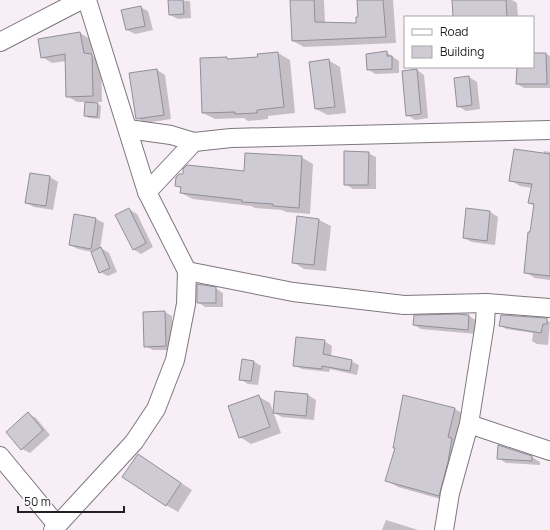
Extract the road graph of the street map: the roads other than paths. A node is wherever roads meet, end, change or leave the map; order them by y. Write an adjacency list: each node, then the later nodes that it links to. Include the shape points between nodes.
1 (81, 0): 3 (street)
2 (86, 0): 4 (street)
3 (0, 42)
4 (128, 129): 6 (street, via 171,135); 7 (street)
5 (550, 130): 6 (street, via 231,138)
6 (194, 142): 7 (street)
7 (147, 192): 8 (street)
8 (187, 271): 9 (street, via 293,292 404,305); 14 (street, via 186,304 175,360 156,409 134,442)
9 (486, 303): 10 (street); 11 (street)
10 (550, 308)
11 (470, 424): 12 (street); 15 (street, via 450,493)
12 (550, 451)
13 (0, 456): 14 (street)
14 (55, 528)
15 (444, 530)

